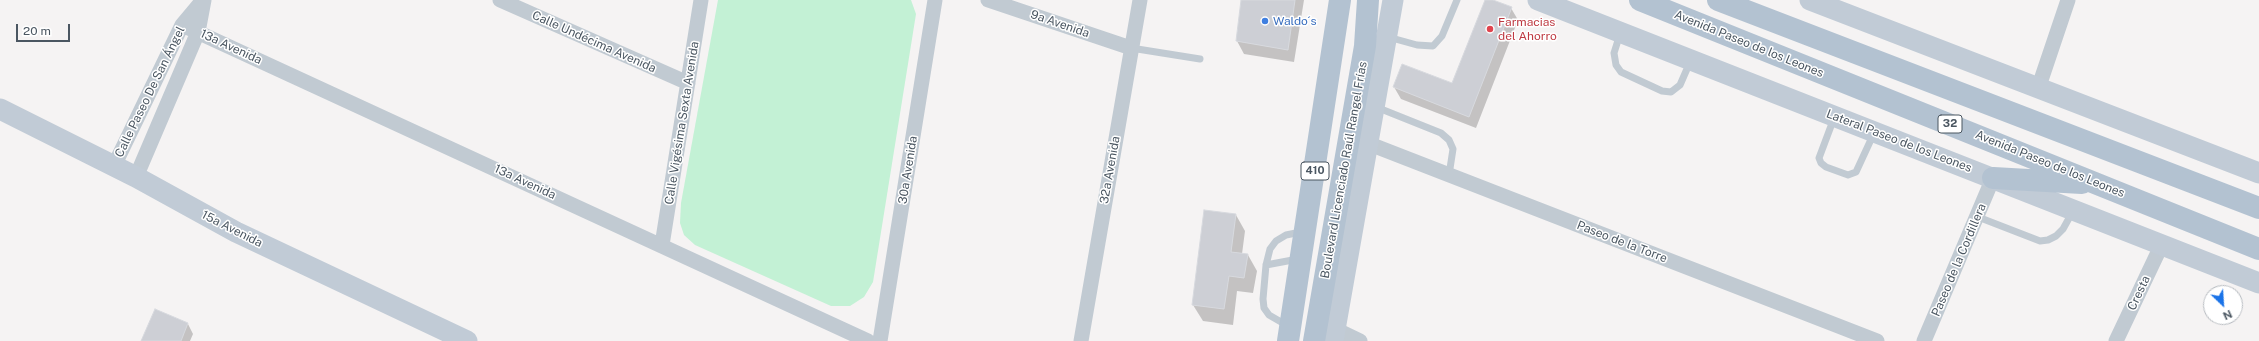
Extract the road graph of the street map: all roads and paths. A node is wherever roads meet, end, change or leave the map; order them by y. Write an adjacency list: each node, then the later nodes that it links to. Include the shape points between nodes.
1 (203, 0): 17 (street, Calle Paseo De San Ángel); 18 (street, Calle Paseo De San Ángel)
2 (500, 0): 25 (street, Calle Undécima Avenida)
3 (701, 0): 25 (street, Calle Vigésima Sexta Avenida)
4 (935, 0): 52 (street, 30a Avenida)
5 (988, 0): 22 (street, 9a Avenida)
6 (1140, 0): 22 (street, 32a Avenida)
7 (1340, 0): 41 (main road, 410)
8 (1368, 0): 21 (main road)
9 (1375, 0): 21 (street, Boulevard Licenciado Raúl Rangel Frías / 410)
10 (1393, 0): 20 (street)
11 (1457, 0): 20 (lane, via 1442,36 1433,46 1417,45)
12 (1538, 0): 19 (street, Lateral Paseo de los Leones)
13 (1640, 0): 37 (main road, Avenida Paseo de los Leones / 32)
14 (1718, 0): 38 (main road)
15 (1810, 0): 26 (street)
16 (2068, 0): 26 (street)
17 (182, 25): 18 (street, 13a Avenida); 32 (street, Calle Paseo De San Ángel)
18 (198, 32): 35 (street, Calle Paseo De San Ángel); 43 (street, 13a Avenida)
19 (1621, 32): 24 (street, Lateral Paseo de los Leones); 24 (lane, via 1614,53 1616,65 1621,72 1662,91 1671,92 1680,85)
20 (1388, 37): 27 (street)
21 (1365, 46): 54 (main road, Boulevard Licenciado Raúl Rangel Frías / 410)
22 (1131, 48): 23 (lane); 53 (street, 32a Avenida)
23 (1200, 59)
24 (1691, 60): 29 (street, Lateral Paseo de los Leones)
25 (688, 83): 43 (street, Calle Vigésima Sexta Avenida)
26 (2038, 88): 33 (street)
27 (1374, 106): 31 (street); 34 (lane, via 1441,133 1449,140 1453,149)
28 (0, 107): 32 (street, 15a Avenida)
29 (1835, 116): 30 (street, Lateral Paseo de los Leones); 30 (lane, via 1819,158 1826,167 1848,175 1856,172)
30 (1875, 131): 36 (street, Lateral Paseo de los Leones)
31 (1367, 143): 34 (street, Paseo de la Torre); 49 (street)
32 (114, 166): 35 (street, 15a Avenida)
33 (2259, 173)
34 (1450, 175): 56 (street, Paseo de la Torre)
35 (136, 177): 50 (street, 15a Avenida, via 236,232)
36 (1993, 178): 37 (main road); 39 (street, Lateral Paseo de los Leones); 40 (street, Paseo de la Cordillera)
37 (2100, 184): 44 (main road, Avenida Paseo de los Leones / 32)
38 (2259, 208)
39 (2073, 210): 40 (lane, via 2063,229 2056,236 2040,241); 42 (street, Lateral Paseo de los Leones)
40 (1978, 217): 57 (street, Paseo de la Cordillera)
41 (1306, 231): 45 (main road, 410); 46 (lane, via 1276,240 1270,249)
42 (2162, 244): 47 (street, Lateral Paseo de los Leones); 58 (street, Cresta)
43 (662, 245): 51 (street, 13a Avenida)
44 (2259, 249)
45 (1302, 258): 46 (lane); 48 (main road, 410)
46 (1266, 265): 48 (lane, via 1264,308)
47 (2259, 283)
48 (1290, 334)
49 (1334, 335): 55 (street)
50 (467, 341)
51 (868, 341)
52 (880, 341)
53 (1081, 341)
54 (1314, 341)
55 (1360, 341)
56 (1877, 341)
57 (1924, 341)
58 (2116, 341)

